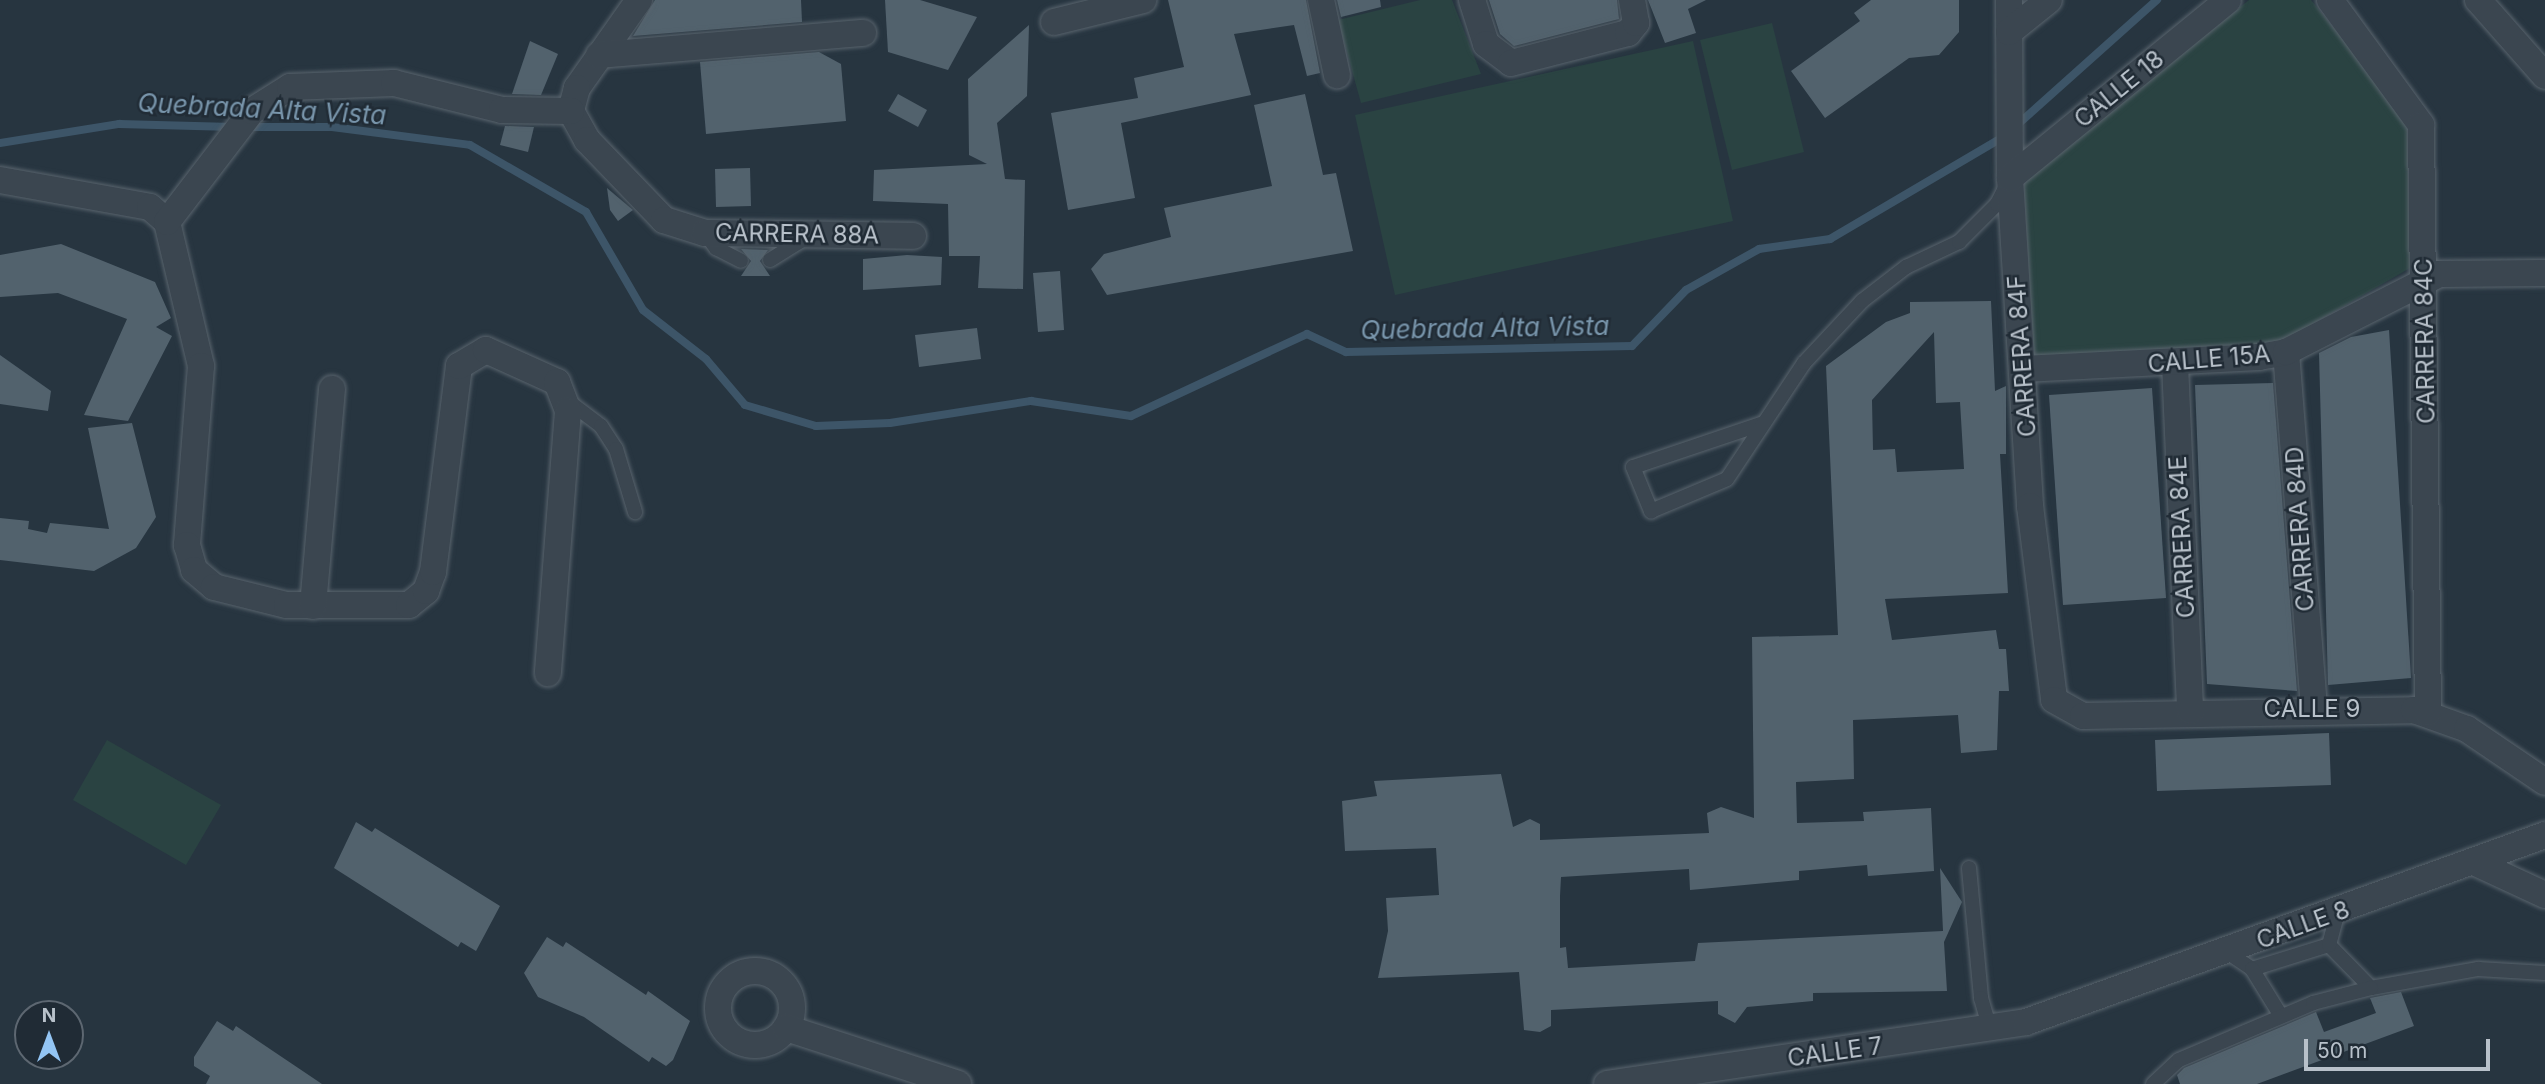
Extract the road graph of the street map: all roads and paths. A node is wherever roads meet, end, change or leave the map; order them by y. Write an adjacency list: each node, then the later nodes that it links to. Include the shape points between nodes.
1 (639, 0): 14 (street)
2 (1143, 0): 11 (street)
3 (1472, 0): 9 (street, via 1486,44 1511,63 1628,33 1636,23)
4 (2009, 0): 12 (street, CARRERA 84F)
5 (2049, 0): 12 (street)
6 (2228, 0): 18 (street, CALLE 18)
7 (2330, 0): 27 (street, CARRERA 84C, via 2421,125)
8 (2477, 0): 16 (street)
9 (1633, 3)
10 (1321, 17): 15 (street)
11 (1055, 22)
12 (2009, 32): 18 (street, CARRERA 84F)
13 (863, 33): 14 (street)
14 (599, 55): 17 (street)
15 (1332, 73)
16 (2545, 76)
17 (571, 111): 20 (street, via 502,110 394,83 290,87 252,111); 21 (street, CARRERA 88A, via 587,140 664,220)
18 (2010, 178): 30 (street, CARRERA 84F); 33 (lane, via 1997,204 1959,242 1906,267 1862,301 1804,363)
19 (0, 180): 20 (street, via 150,207)
20 (167, 222): 35 (street, via 201,366 189,558 214,587)
21 (705, 233): 22 (street, CARRERA 88A); 25 (lane, via 716,248)
22 (811, 235): 23 (street, CARRERA 88A); 24 (lane)
23 (913, 236)
24 (770, 260)
25 (741, 261)
26 (2545, 273): 27 (street, CALLE 15A)
27 (2425, 278): 28 (street, CALLE 15A); 40 (street, CARRERA 84C)
28 (2286, 352): 29 (street, CALLE 15A); 37 (street, CARRERA 84D)
29 (2175, 364): 30 (street, CALLE 15A); 39 (street, CARRERA 84E)
30 (2023, 369): 38 (street, CARRERA 84F, via 2050,689)
31 (332, 389): 35 (street)
32 (568, 401): 34 (lane, via 601,426 616,449); 35 (street, via 557,382 486,350 465,358 457,374 426,591 399,609); 36 (street)
33 (1760, 424): 33 (lane, via 1633,467 1651,511 1727,479 1741,466)
34 (635, 512)
35 (313, 606)
36 (548, 673)
37 (2314, 707): 39 (street, CALLE 9); 40 (street, CALLE 9)
38 (2061, 708): 39 (street, CALLE 9, via 2083,716)
39 (2190, 711)
40 (2428, 713): 41 (street, CALLE 9, via 2468,729)
41 (2545, 782)
42 (2545, 835): 43 (street, CALLE 8)
43 (2476, 863): 45 (street); 46 (street, CALLE 8)
44 (1969, 868): 55 (lane, via 1980,998)
45 (2545, 895)
46 (2338, 912): 47 (lane); 48 (street, CALLE 8)
47 (2329, 945): 49 (lane); 51 (lane)
48 (2227, 952): 49 (lane); 52 (street, CALLE 8)
49 (2252, 969): 53 (lane)
50 (2545, 973): 51 (lane, via 2478,969)
51 (2371, 988): 53 (lane)
52 (2061, 1012): 55 (street, CALLE 7)
53 (2281, 1016): 58 (lane, via 2179,1060)
54 (786, 1028): 56 (street)
55 (1990, 1029): 57 (street, CALLE 7)
56 (958, 1084)
57 (1607, 1084)
58 (2153, 1084)

